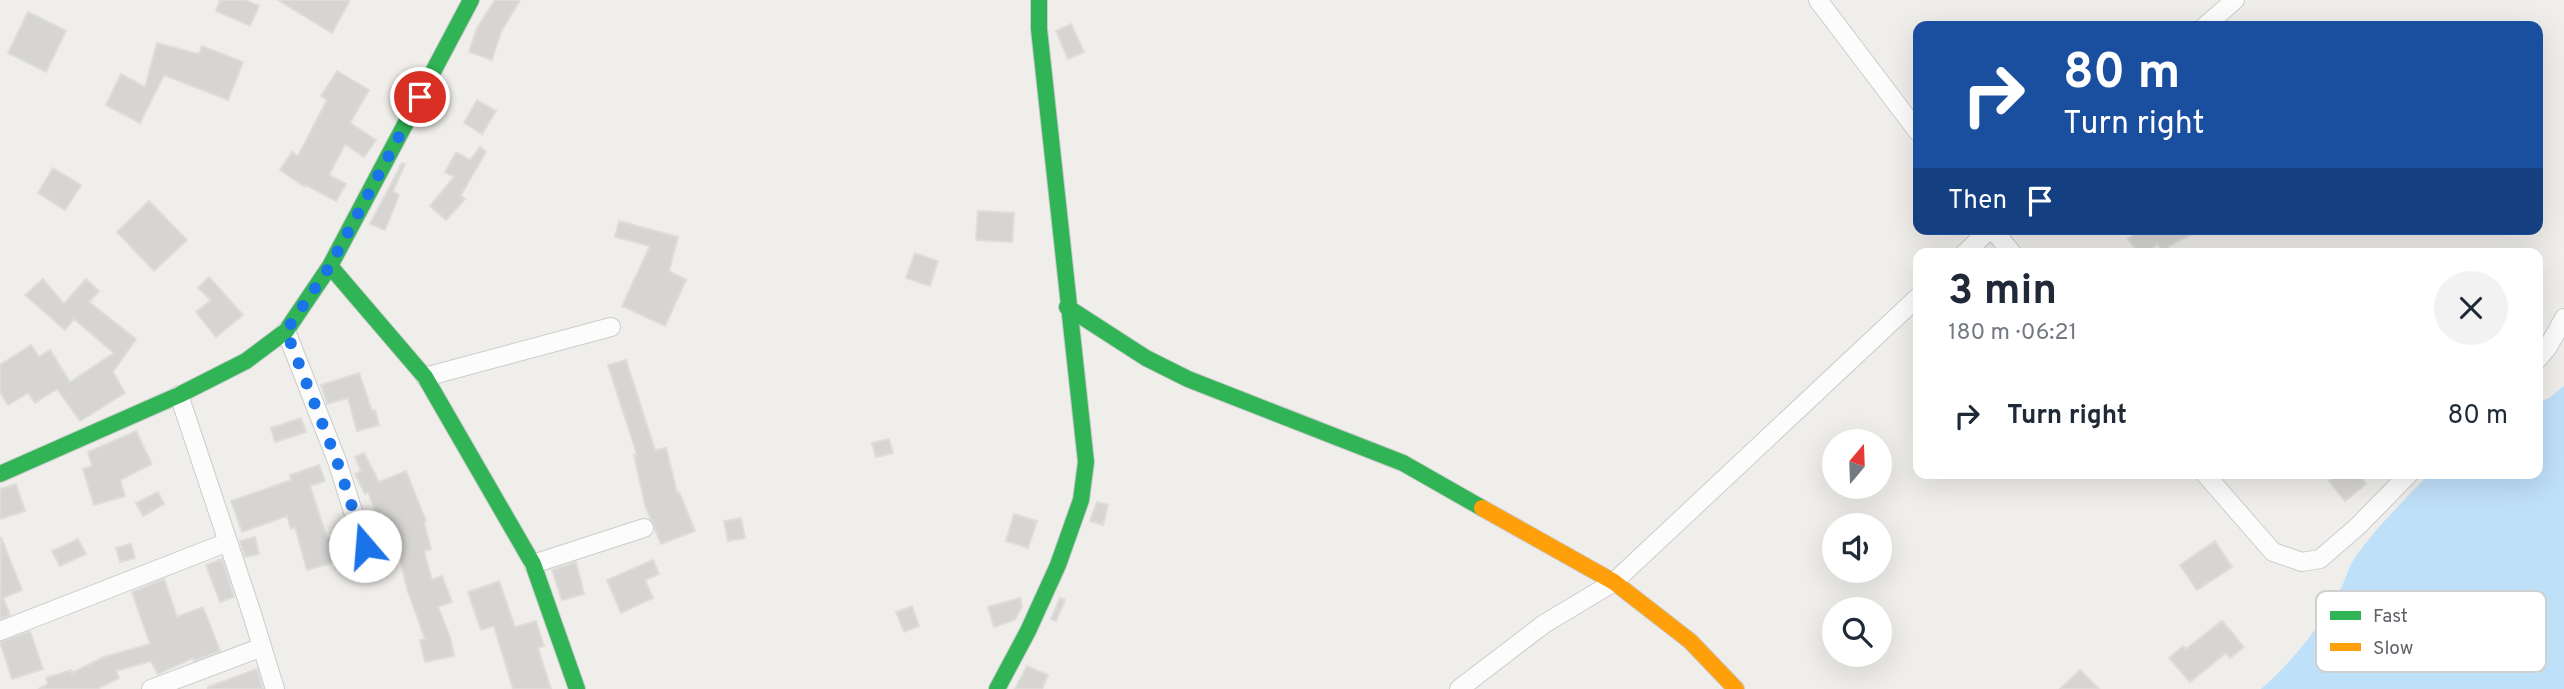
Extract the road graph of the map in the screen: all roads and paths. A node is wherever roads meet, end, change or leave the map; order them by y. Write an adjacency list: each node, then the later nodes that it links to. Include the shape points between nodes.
1 (471, 0): 9 (street)
2 (1039, 0): 11 (street)
3 (1818, 0): 6 (street)
4 (2235, 0): 5 (street)
5 (2212, 21)
6 (1913, 125)
7 (1985, 235): 8 (street)
8 (1970, 248)
9 (330, 266): 14 (street); 16 (street)
10 (1913, 302): 25 (street)
11 (1067, 307): 25 (street, via 1188,379 1403,463); 31 (street, via 1086,462 1081,500 1058,565)
12 (2564, 318): 15 (street)
13 (611, 327): 16 (street)
14 (286, 331): 17 (street, via 246,361); 23 (street)
15 (2543, 353)
16 (425, 377): 24 (street)
17 (179, 396): 18 (street); 22 (street)
18 (0, 474)
19 (2209, 479): 20 (street, via 2273,552 2302,562 2320,559)
20 (2404, 479)
21 (644, 527): 24 (street)
22 (228, 542): 26 (street); 27 (street)
23 (365, 546)
24 (533, 564): 30 (street)
25 (1614, 582): 32 (street, via 1544,624); 33 (street, via 1690,641)
26 (0, 631)
27 (262, 647): 28 (street); 29 (street)
28 (151, 689)
29 (275, 689)
30 (577, 689)
31 (997, 689)
32 (1459, 689)
33 (1736, 689)

